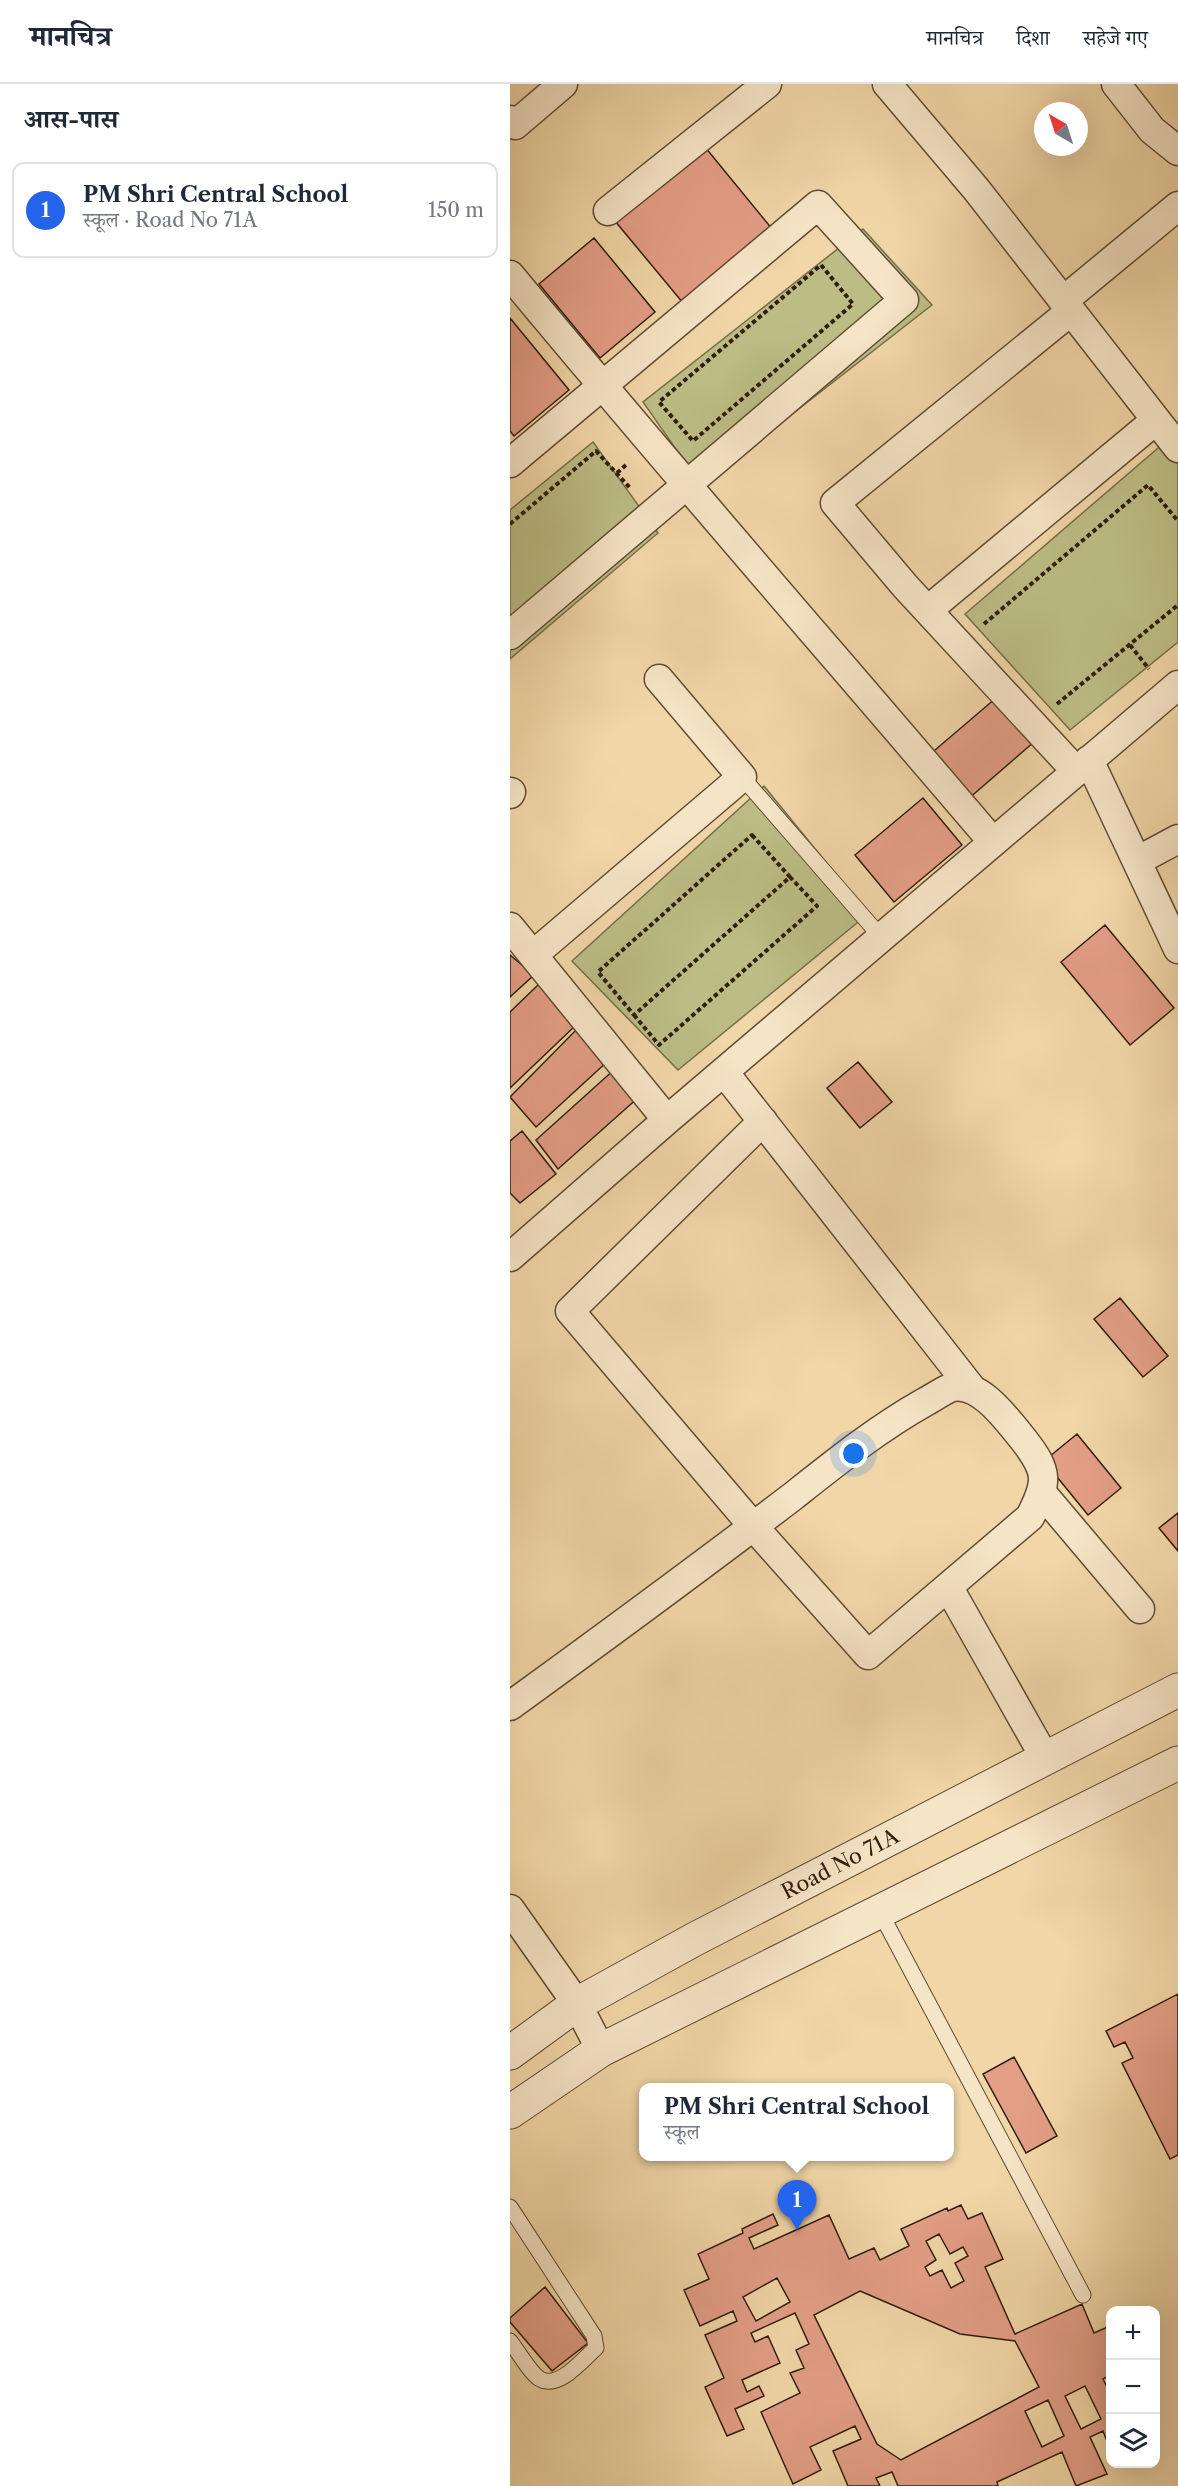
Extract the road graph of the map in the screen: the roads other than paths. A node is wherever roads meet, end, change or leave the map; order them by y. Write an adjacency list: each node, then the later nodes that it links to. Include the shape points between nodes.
1 (563, 84): 5 (street, via 514,125)
2 (767, 84): 8 (street)
3 (887, 84): 10 (street, via 976,189)
4 (1116, 84): 6 (street, via 1152,130)
5 (510, 120)
6 (1178, 151)
7 (1178, 206): 10 (street)
8 (608, 211)
9 (510, 275): 11 (street)
10 (1067, 306): 12 (street); 16 (street, via 835,503)
11 (602, 386): 14 (street); 15 (street); 15 (street, via 818,205 904,300)
12 (1156, 420): 13 (street); 16 (street)
13 (1178, 448)
14 (510, 463)
15 (688, 485): 17 (street); 23 (street)
16 (928, 610): 20 (street)
17 (510, 635)
18 (659, 679): 21 (street)
19 (1178, 685): 20 (street)
20 (1083, 765): 23 (street); 24 (street)
21 (742, 777): 26 (lane); 28 (street)
22 (1178, 839): 24 (street)
23 (993, 842): 26 (street)
24 (1137, 861): 27 (street)
25 (510, 927): 28 (street)
26 (881, 937): 29 (street)
27 (1178, 949)
28 (533, 955): 30 (street)
29 (723, 1072): 30 (street); 31 (street)
30 (666, 1120): 32 (street)
31 (763, 1122): 33 (street); 35 (street, via 570,1311)
32 (510, 1257)
33 (972, 1389): 34 (street, via 999,1409 1028,1445 1044,1474); 35 (street, via 953,1387 887,1423)
34 (1042, 1493): 36 (street, via 1030,1517); 37 (street)
35 (753, 1526): 36 (street, via 868,1655); 39 (street)
36 (949, 1588): 40 (street)
37 (1140, 1610)
38 (1178, 1690): 40 (street, Road No 71A)
39 (510, 1706)
40 (1045, 1758): 44 (street, Road No 71A)
41 (1178, 1762): 43 (street)
42 (510, 1909): 44 (street)
43 (879, 1910): 45 (street); 49 (lane)
44 (577, 2004): 45 (street); 46 (street, Road No 71A)
45 (601, 2050): 47 (street)
46 (510, 2053)
47 (510, 2112)
48 (510, 2207): 50 (lane, via 594,2336 596,2348 560,2379 550,2382 539,2379)
49 (1083, 2295)
50 (510, 2341)

